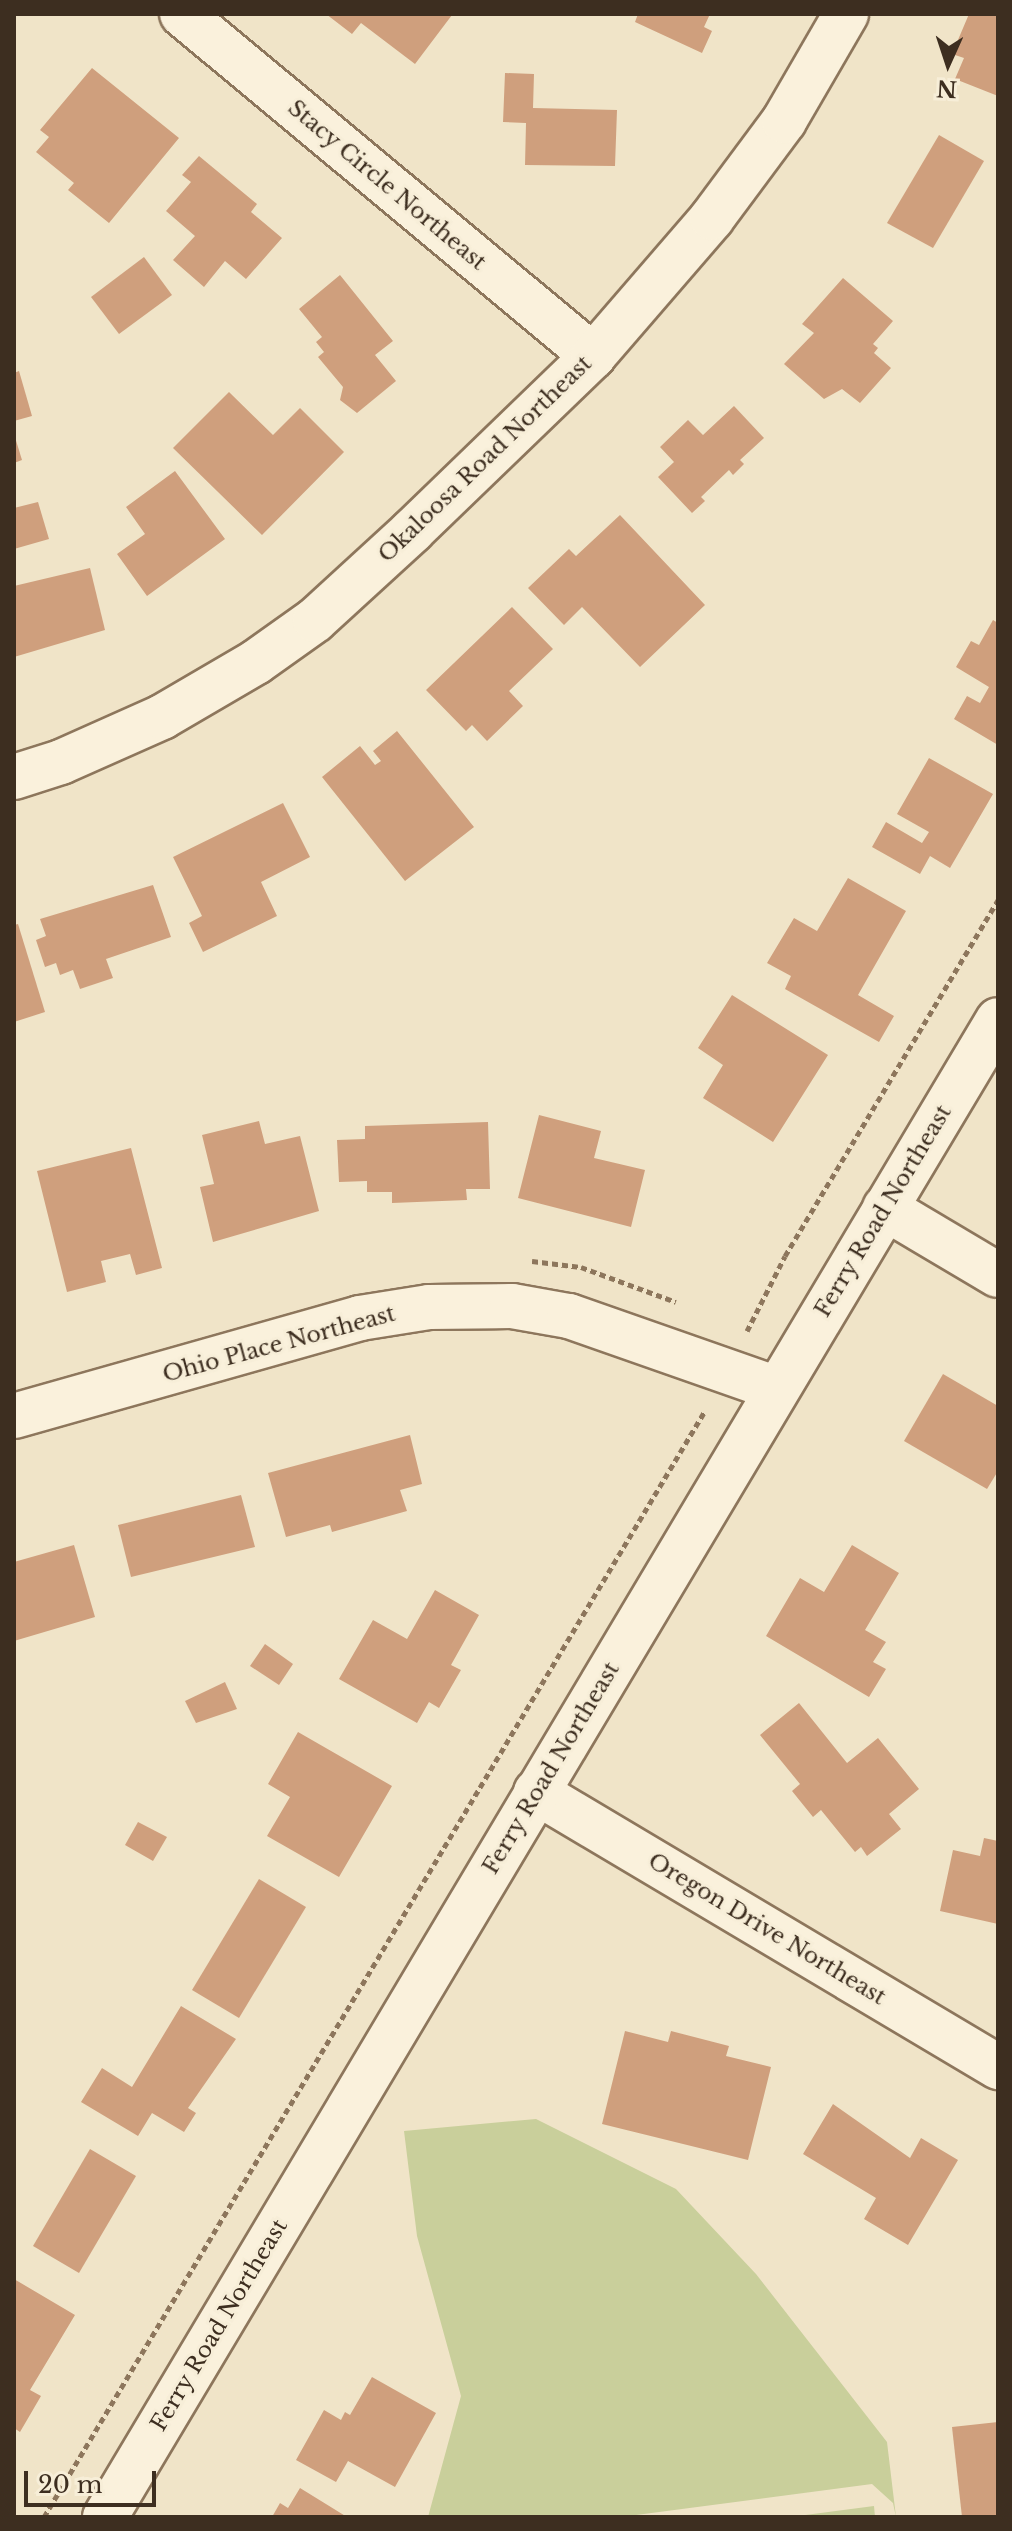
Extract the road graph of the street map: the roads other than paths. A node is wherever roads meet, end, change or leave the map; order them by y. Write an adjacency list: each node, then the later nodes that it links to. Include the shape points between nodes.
1 (182, 14): 3 (street, Stacy Circle Northeast)
2 (846, 14): 3 (street, Okaloosa Road Northeast, via 775,133 712,218)
3 (593, 356): 4 (street, Okaloosa Road Northeast, via 315,620 162,717)
4 (14, 777)
5 (998, 1020): 6 (street, Ferry Road Northeast)
6 (885, 1208): 7 (street); 8 (street, Ferry Road Northeast)
7 (998, 1275)
8 (777, 1389): 9 (street, Ohio Place Northeast, via 569,1316 512,1306 429,1307 360,1318); 10 (street, Ferry Road Northeast)
9 (14, 1416)
10 (536, 1792): 11 (street, Oregon Drive Northeast); 12 (street, Ferry Road Northeast)
11 (998, 2067)
12 (105, 2517)

